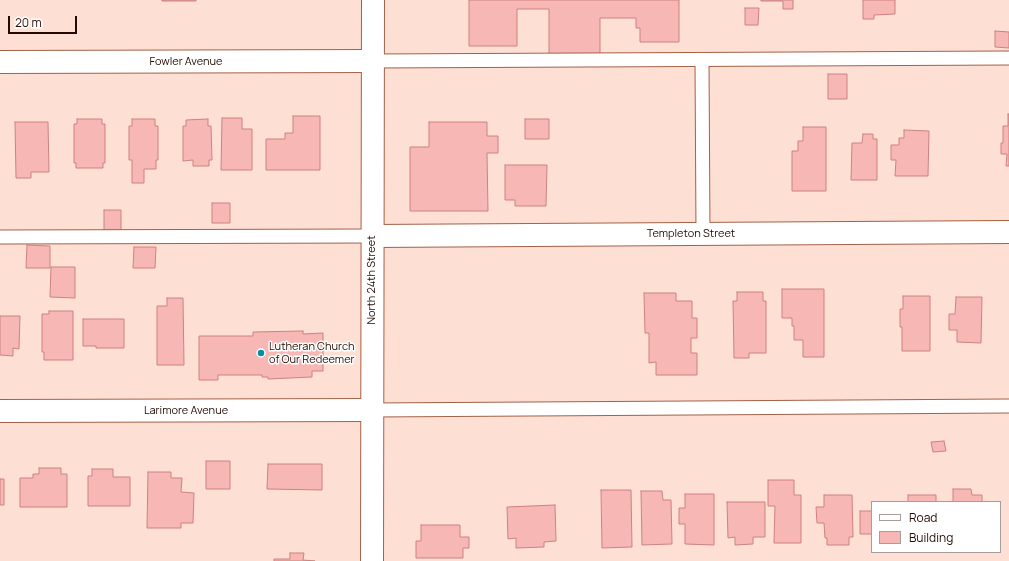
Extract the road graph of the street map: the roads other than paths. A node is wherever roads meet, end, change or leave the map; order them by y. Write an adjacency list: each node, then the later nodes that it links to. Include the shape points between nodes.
1 (373, 0): 4 (street, North 24th Street)
2 (1009, 58): 3 (lane)
3 (702, 60): 4 (lane); 7 (lane)
4 (373, 61): 5 (street, Fowler Avenue); 8 (street, North 24th Street)
5 (0, 62)
6 (1009, 232): 7 (street, Templeton Street)
7 (704, 234): 8 (street, Templeton Street)
8 (372, 236): 9 (lane); 11 (street, North 24th Street)
9 (0, 237)
10 (1009, 406): 11 (lane)
11 (372, 410): 12 (street, Larimore Avenue); 13 (street, North 24th Street)
12 (0, 411)
13 (372, 561)

